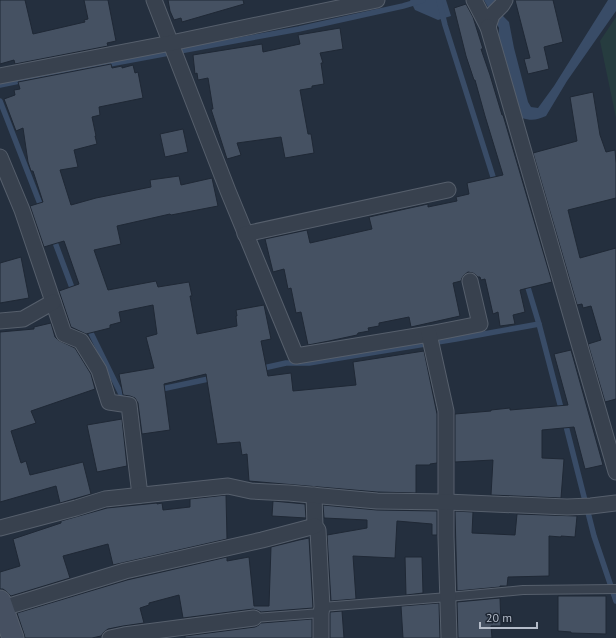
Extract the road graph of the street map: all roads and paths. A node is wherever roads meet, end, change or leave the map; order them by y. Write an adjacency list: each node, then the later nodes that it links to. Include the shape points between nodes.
1 (154, 0): 5 (street)
2 (376, 0): 5 (street)
3 (474, 0): 4 (street)
4 (497, 12): 14 (street)
5 (174, 49): 6 (street); 9 (street)
6 (0, 76)
7 (0, 157): 11 (street, via 22,210)
8 (448, 190): 9 (street)
9 (245, 234): 13 (street, via 296,356)
10 (470, 282): 13 (street, via 480,324)
11 (53, 302): 12 (street, via 23,319); 15 (street, via 64,334 81,341 99,370 109,402 129,405)
12 (0, 321)
13 (430, 340): 17 (street, via 446,411)
14 (616, 472)
15 (140, 495): 16 (street, via 228,486 251,491); 20 (street, via 104,499)
16 (314, 495): 17 (street, via 377,501); 19 (street)
17 (446, 502): 18 (street, via 567,507); 22 (street)
18 (616, 503)
19 (315, 526): 23 (street, via 318,530); 24 (street, via 125,571)
20 (0, 528)
21 (613, 589): 22 (lane, via 523,590)
22 (448, 597): 23 (lane); 28 (street)
23 (321, 610): 25 (lane); 27 (street)
24 (4, 617)
25 (254, 618): 26 (street)
26 (110, 638)
27 (321, 638)
28 (449, 638)

